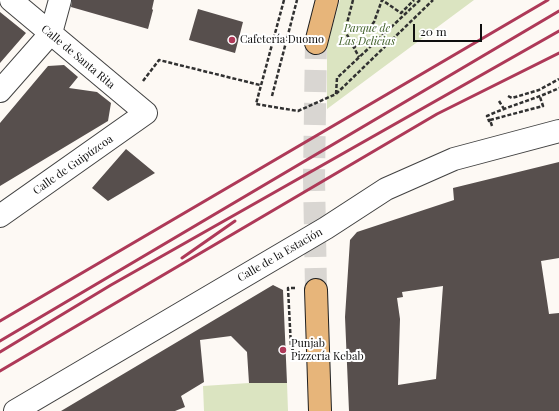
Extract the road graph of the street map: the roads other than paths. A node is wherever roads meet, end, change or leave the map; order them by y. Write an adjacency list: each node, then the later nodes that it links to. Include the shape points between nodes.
1 (11, 0): 4 (street, Calle de Santa Rita)
2 (60, 0): 4 (street)
3 (327, 0): 5 (main road)
4 (51, 33): 6 (street); 7 (street, Calle de Santa Rita)
5 (316, 43)
6 (0, 91)
7 (146, 114): 9 (street, Calle de Guipúzcoa)
8 (559, 131): 11 (street, Calle de la Estación, via 454,159 386,189 326,228)
9 (0, 216)
10 (308, 288): 12 (main road)
11 (14, 411)
12 (320, 411)

